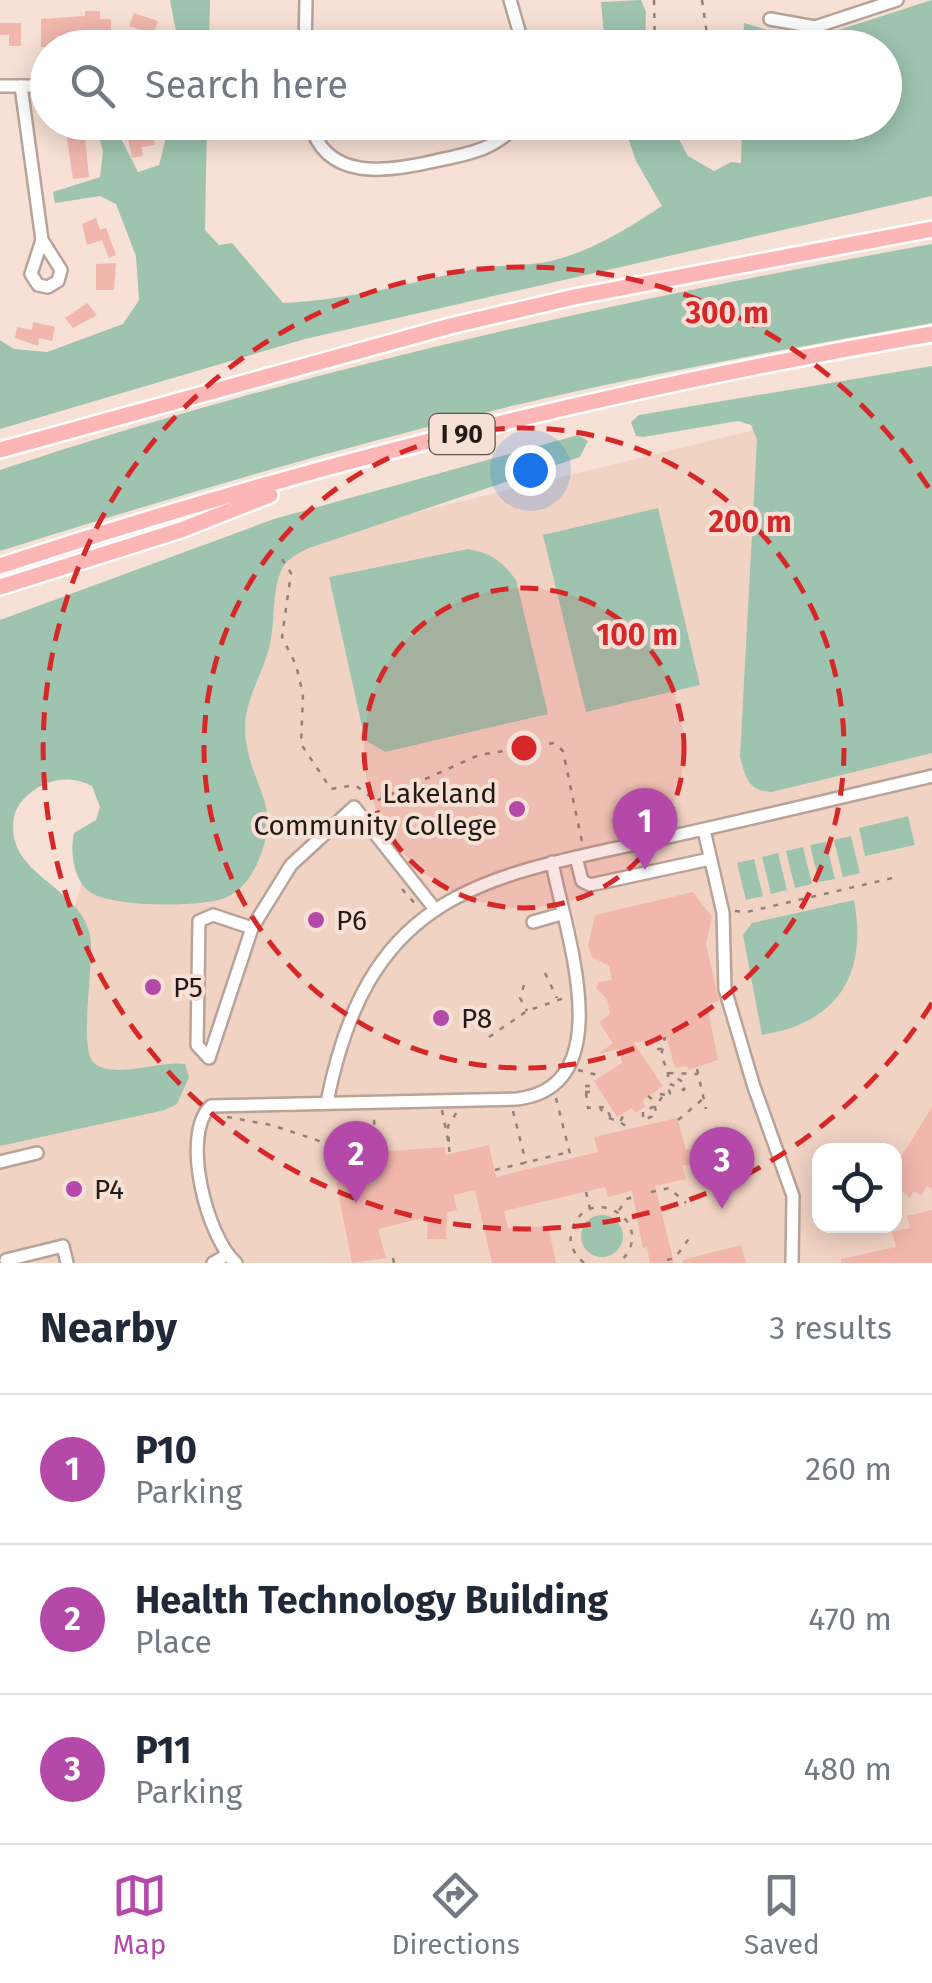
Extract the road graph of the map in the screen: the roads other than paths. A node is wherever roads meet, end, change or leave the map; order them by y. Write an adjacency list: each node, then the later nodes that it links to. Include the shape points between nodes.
1 (306, 0): 5 (street)
2 (510, 0): 6 (street)
3 (897, 0): 4 (street, via 815,27)
4 (770, 19)
5 (305, 30)
6 (519, 30)
7 (0, 86): 8 (street)
8 (21, 86): 9 (street); 13 (street)
9 (30, 86)
10 (316, 140): 11 (street, via 338,163 388,172 486,150)
11 (497, 140)
12 (932, 229): 15 (highway, via 450,326)
13 (42, 240)
14 (932, 334): 16 (highway, I 90, via 598,401)
15 (0, 452)
16 (347, 465): 17 (highway, I 90); 18 (highway, via 181,530)
17 (0, 566)
18 (0, 587)
19 (932, 776): 20 (street)
20 (704, 830): 21 (street); 22 (street)
21 (580, 853): 22 (street, via 582,881 590,885); 23 (street)
22 (706, 860): 35 (street, via 724,913 724,976 733,1023 793,1196)
23 (552, 862): 24 (street, via 495,877); 25 (street)
24 (434, 908): 27 (street, via 354,807 292,865); 28 (street, via 398,939 366,984 346,1026)
25 (561, 914): 26 (street); 28 (street, via 580,1009 575,1056 554,1086 535,1097)
26 (533, 922)
27 (252, 928): 27 (street, via 213,915 199,922 197,1045 209,1058)
28 (326, 1102): 31 (street, via 218,1104 206,1110 200,1187)
29 (37, 1153): 30 (street)
30 (0, 1162)
31 (232, 1259): 34 (street)
32 (6, 1260): 33 (street, via 62,1246)
33 (66, 1263)
34 (213, 1263)
35 (792, 1263)

